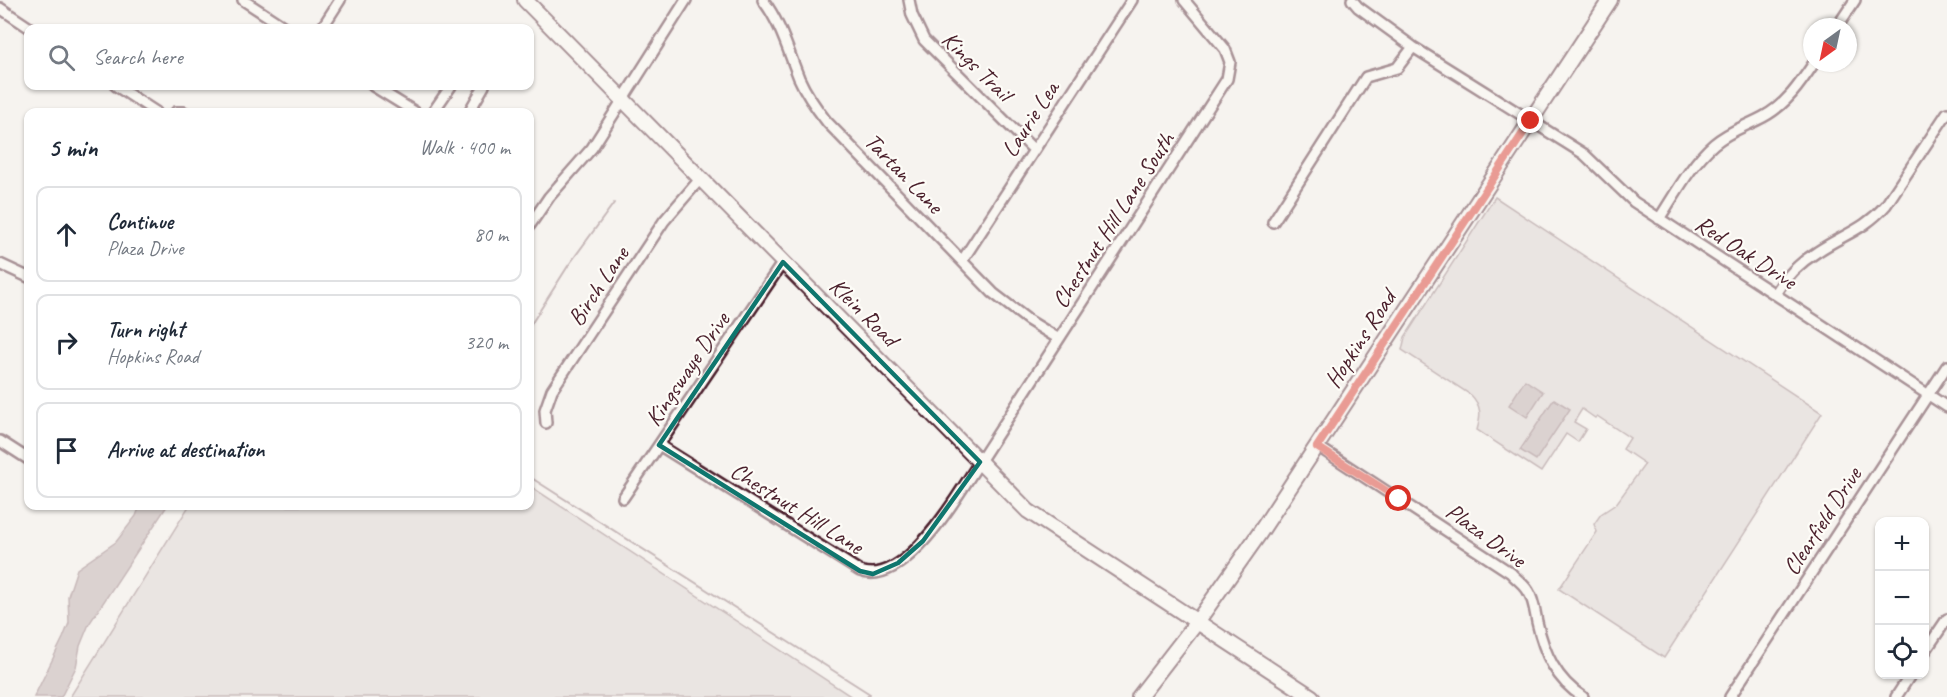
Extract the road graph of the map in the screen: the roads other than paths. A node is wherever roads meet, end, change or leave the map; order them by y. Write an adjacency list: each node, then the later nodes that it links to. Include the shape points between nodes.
1 (243, 0): 15 (street)
2 (340, 0): 16 (street)
3 (525, 0): 23 (street, Klein Road)
4 (686, 0): 23 (street)
5 (763, 0): 35 (street, Tartan Lane, via 817,109)
6 (909, 0): 30 (street, Kings Trail, via 924,40)
7 (1132, 0): 30 (street, Laurie Lea)
8 (1184, 0): 40 (street, Chestnut Hill Lane South, via 1225,49 1230,62 1227,79)
9 (1352, 0): 17 (street, Red Oak Drive)
10 (1610, 0): 29 (street, Hopkins Road)
11 (1855, 0): 13 (street)
12 (0, 8): 14 (street)
13 (1844, 18)
14 (24, 24)
15 (280, 24)
16 (325, 24)
17 (1413, 47): 29 (street, Red Oak Drive); 34 (street, via 1397,68 1366,77)
18 (1808, 72): 33 (street, via 1779,106 1725,136 1697,160)
19 (122, 90): 24 (street)
20 (379, 90): 25 (street)
21 (448, 90): 26 (street)
22 (482, 90): 27 (street)
23 (623, 99): 31 (street, Klein Road); 32 (street, via 592,148)
24 (150, 108)
25 (409, 108)
26 (437, 108)
27 (471, 108)
28 (1947, 113): 39 (street, via 1877,215 1802,263 1786,276)
29 (1531, 121): 33 (street, Red Oak Drive, via 1584,154 1634,202); 47 (street, Hopkins Road)
30 (1034, 150): 35 (street, Laurie Lea)
31 (701, 178): 36 (street, Klein Road); 44 (street, Birch Lane, via 664,221 552,390 545,410)
32 (534, 219)
33 (1659, 219): 39 (street, Red Oak Drive)
34 (1273, 222)
35 (962, 261): 40 (street, Tartan Lane, via 1009,307)
36 (783, 262): 46 (street, Kingswaye Drive); 49 (street, Klein Road)
37 (0, 264): 38 (street)
38 (24, 275)
39 (1775, 294): 42 (street, Red Oak Drive)
40 (1059, 339): 49 (street, Chestnut Hill Lane South)
41 (1947, 366): 42 (street, Clearfield Drive)
42 (1929, 394): 43 (street, Red Oak Drive); 58 (street, Clearfield Drive)
43 (1947, 407)
44 (546, 423)
45 (0, 441): 48 (street)
46 (659, 445): 49 (street, Chestnut Hill Lane, via 860,571 873,574 898,564 922,541); 50 (street, Kingswaye Drive)
47 (1317, 447): 52 (street, Hopkins Road); 57 (street, Plaza Drive, via 1511,573 1528,591 1551,664 1570,689)
48 (24, 456)
49 (980, 462): 52 (street, Klein Road, via 1028,511)
50 (623, 498)
51 (1947, 619): 53 (street)
52 (1197, 622): 55 (street, Hopkins Road); 56 (street, Klein Road)
53 (1929, 646)
54 (1908, 679): 59 (street)
55 (1139, 697)
56 (1312, 697)
57 (1583, 697)
58 (1730, 697)
59 (1896, 697)

